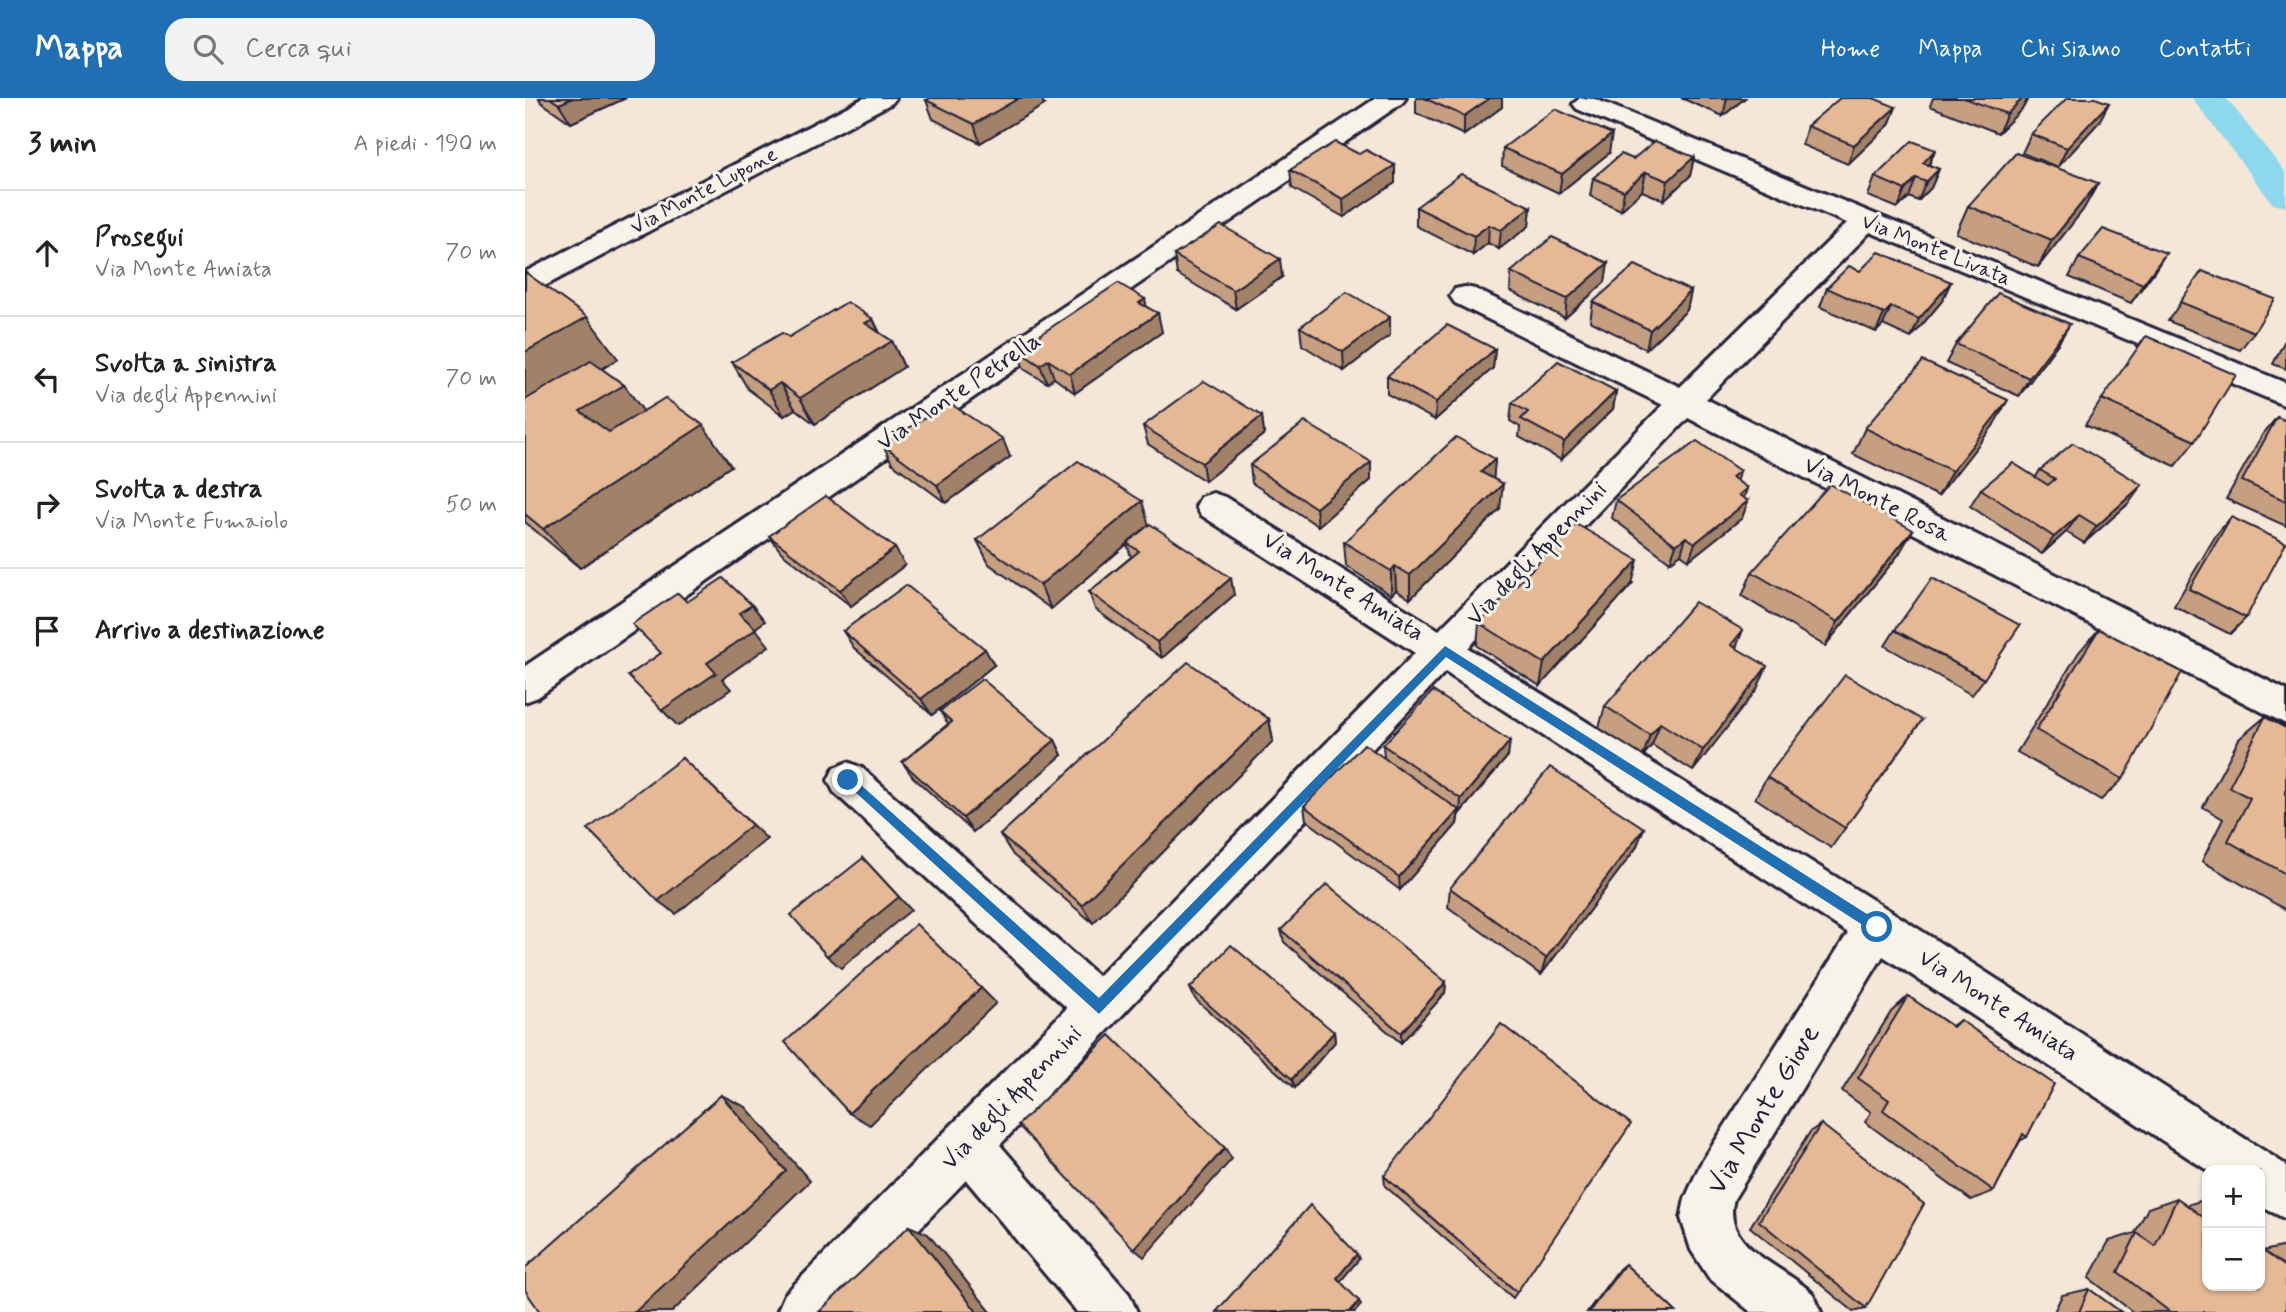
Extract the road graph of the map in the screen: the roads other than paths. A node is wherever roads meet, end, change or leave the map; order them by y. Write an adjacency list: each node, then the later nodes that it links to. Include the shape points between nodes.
1 (883, 98): 5 (street, Via Monte Lupone)
2 (1393, 98): 11 (street, Via Monte Petrella)
3 (1586, 104): 4 (street, Via Monte Livata)
4 (1865, 221): 7 (street, Via Monte Livata); 8 (street, Via degli Appennini)
5 (525, 284)
6 (1465, 296): 8 (street, Via Monte Rosa)
7 (2286, 395)
8 (1682, 401): 10 (street, Via degli Appennini); 12 (street, Via Monte Rosa)
9 (1213, 506): 10 (street, Via Monte Amiata)
10 (1445, 650): 14 (street, Via Monte Amiata); 15 (street, Via degli Appennini)
11 (525, 685)
12 (2286, 708)
13 (848, 780): 15 (street)
14 (1877, 927): 17 (street, Via Monte Amiata); 22 (street, Via Monte Giove, via 1717,1182 1707,1208 1706,1222 1724,1256)
15 (1099, 1007): 16 (street, Via degli Appennini)
16 (968, 1145): 20 (street, Via degli Appennini); 21 (street)
17 (2241, 1165)
18 (2265, 1180): 19 (street)
19 (2286, 1194)
20 (803, 1312)
21 (1111, 1312)
22 (1794, 1312)

